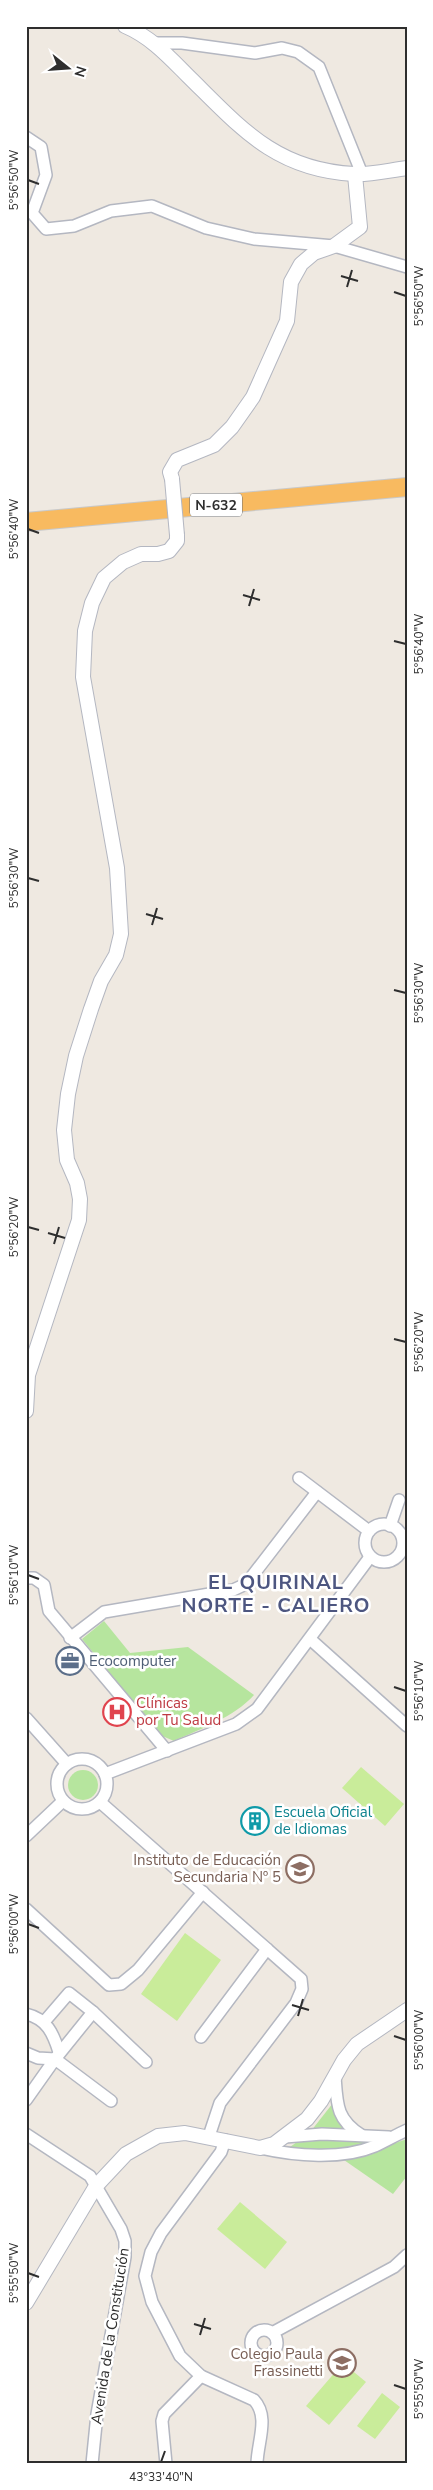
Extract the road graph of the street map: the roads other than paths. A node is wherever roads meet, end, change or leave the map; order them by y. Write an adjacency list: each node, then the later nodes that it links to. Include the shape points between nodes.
1 (126, 26): 2 (street)
2 (154, 42): 5 (street, via 251,137 309,169); 5 (street, via 255,53 282,48 298,52 318,67)
3 (26, 137): 6 (street, via 41,147 46,175 32,213 46,229 74,226 111,212 152,206 206,228 235,235)
4 (407, 168): 5 (street)
5 (358, 174): 6 (street, via 360,227)
6 (334, 246): 7 (street); 10 (street, bridge, via 314,253 301,264 291,282 287,321 253,397 232,427 214,445 177,460 170,472 177,541 169,551 141,554 123,562 104,578 92,603 85,630 83,677 117,868 122,908 121,934 76,1056 64,1130 67,1160 80,1199 80,1220 28,1375)
7 (407, 267)
8 (407, 487): 9 (highway, N-632)
9 (26, 522)
10 (26, 1410)
11 (299, 1478): 12 (street)
12 (317, 1492): 15 (street); 19 (street, via 246,1584 233,1590 104,1612)
13 (398, 1500): 14 (street)
14 (390, 1526): 15 (street, via 381,1524); 16 (street, via 401,1535)
15 (369, 1531): 17 (street, via 364,1545)
16 (405, 1545): 17 (street, via 398,1557 390,1562)
17 (370, 1557): 20 (street)
18 (26, 1578): 19 (street, via 34,1578 44,1585 49,1611)
19 (70, 1638): 23 (street)
20 (310, 1639): 22 (street); 23 (street, via 257,1710 236,1724)
21 (26, 1718): 24 (street)
22 (407, 1726)
23 (168, 1751): 25 (street)
24 (67, 1764): 25 (street, via 83,1759 92,1762); 26 (street, via 57,1785)
25 (105, 1774): 27 (street, via 107,1788)
26 (64, 1801): 27 (street, via 81,1810); 28 (street)
27 (100, 1802): 29 (street)
28 (26, 1836)
29 (203, 1892): 30 (street, via 138,1970 121,1984 109,1985); 31 (street)
30 (26, 1909)
31 (267, 1949): 36 (street); 45 (street, via 301,1979 302,1989 296,2003 220,2104)
32 (407, 2010): 40 (street, via 357,2044)
33 (93, 2012): 35 (street, via 69,1993); 38 (street); 39 (street)
34 (26, 2014): 35 (street)
35 (44, 2022): 38 (street, via 52,2030)
36 (201, 2037)
37 (26, 2053): 38 (street, via 38,2058)
38 (57, 2056): 41 (street); 42 (street)
39 (146, 2062)
40 (335, 2076): 46 (street, via 339,2112 349,2128); 47 (street, via 307,2119)
41 (26, 2100)
42 (111, 2101)
43 (407, 2130): 48 (street)
44 (26, 2134): 51 (street, Avenida de la Constitución, via 90,2176)
45 (209, 2136): 49 (street); 51 (street, via 185,2133 158,2136 126,2154)
46 (363, 2136): 47 (street, via 322,2134); 48 (street)
47 (285, 2137): 50 (street)
48 (391, 2137): 50 (street, via 375,2146 333,2154 289,2155)
49 (225, 2140): 50 (street); 55 (street, via 221,2152 161,2233 151,2252 145,2276 152,2302 180,2356)
50 (260, 2148)
51 (96, 2186): 53 (street); 56 (street, Avenida de la Constitución, via 121,2228 125,2256 98,2406)
52 (407, 2255): 54 (street, via 394,2267)
53 (26, 2304)
54 (272, 2332)
55 (201, 2376): 57 (street, via 164,2414); 58 (street, via 259,2405 262,2418)
56 (92, 2464)
57 (166, 2464)
58 (257, 2464)

